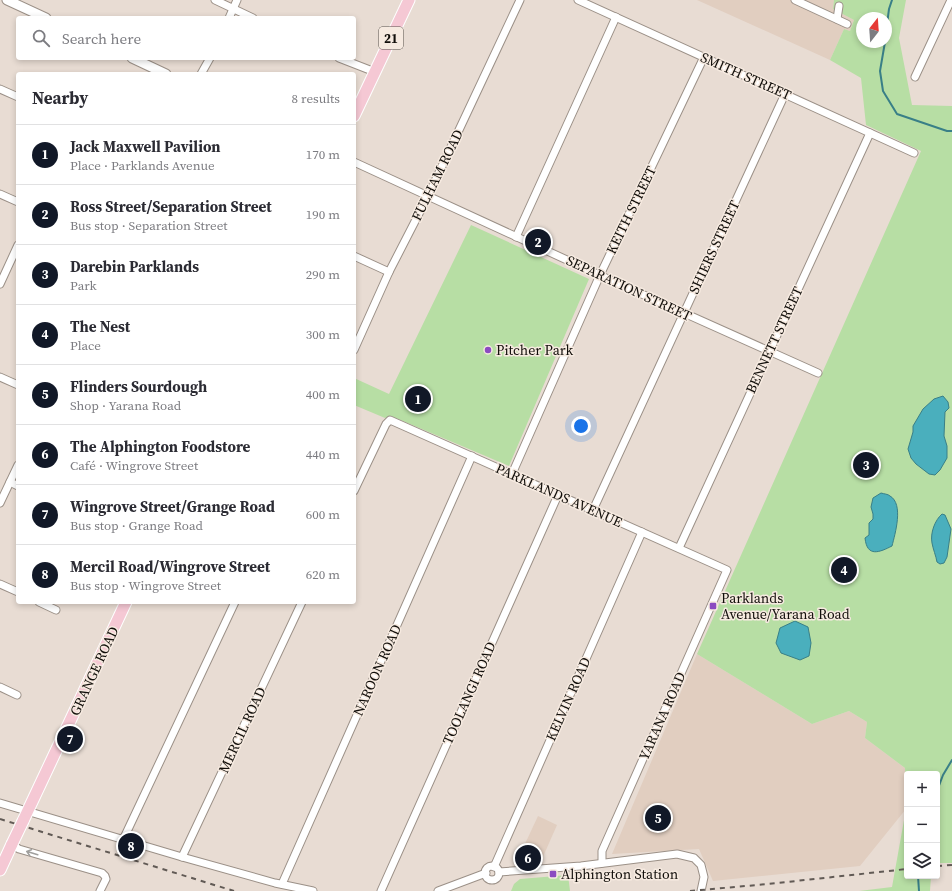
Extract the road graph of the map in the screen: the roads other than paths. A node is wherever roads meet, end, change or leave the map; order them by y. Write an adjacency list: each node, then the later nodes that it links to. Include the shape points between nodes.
1 (7, 0): 11 (street)
2 (215, 0): 10 (street)
3 (237, 0): 10 (street)
4 (409, 0): 23 (main road, 21)
5 (520, 0): 33 (street, FULHAM ROAD)
6 (578, 0): 14 (street, SMITH STREET)
7 (794, 0): 15 (street)
8 (951, 0): 24 (street)
9 (839, 6): 15 (street)
10 (233, 8): 12 (street); 13 (street)
11 (42, 16)
12 (230, 16)
13 (250, 16)
14 (616, 17): 17 (street, SMITH STREET); 35 (street)
15 (837, 19): 16 (street)
16 (847, 24)
17 (704, 57): 26 (street, SMITH STREET); 39 (street, KEITH STREET)
18 (136, 60): 21 (street)
19 (209, 60): 22 (street)
20 (343, 60): 23 (street)
21 (162, 72)
22 (202, 72)
23 (374, 75): 28 (main road, 21)
24 (915, 76)
25 (0, 89): 27 (street)
26 (785, 94): 29 (street, SMITH STREET); 41 (street, SHIERS STREET)
27 (16, 96)
28 (356, 112)
29 (870, 133): 30 (street, SMITH STREET); 43 (street, BENNETT STREET)
30 (914, 153)
31 (356, 163): 33 (street, SEPARATION STREET)
32 (0, 194): 34 (street)
33 (428, 196): 35 (street, SEPARATION STREET); 38 (street, FULHAM ROAD)
34 (16, 201)
35 (516, 237): 39 (street, SEPARATION STREET)
36 (16, 249): 40 (street)
37 (356, 257): 38 (street)
38 (389, 272): 42 (street, FULHAM ROAD)
39 (600, 275): 41 (street, SEPARATION STREET); 49 (street, KEITH STREET)
40 (0, 284)
41 (684, 314): 43 (street, SEPARATION STREET); 55 (street, SHIERS STREET)
42 (356, 346)
43 (768, 352): 44 (street, SEPARATION STREET); 57 (street, BENNETT STREET)
44 (818, 373)
45 (0, 377): 46 (street)
46 (16, 384)
47 (472, 456): 49 (street, PARKLANDS AVENUE); 52 (street, PARKLANDS AVENUE, via 390,420); 77 (street, NAROON ROAD)
48 (16, 469): 50 (street)
49 (512, 474): 53 (street, PARKLANDS AVENUE)
50 (10, 482): 51 (street); 54 (street)
51 (16, 485)
52 (356, 488)
53 (558, 495): 55 (street, PARKLANDS AVENUE); 80 (street, TOOLANGI ROAD)
54 (0, 503)
55 (593, 510): 56 (street, PARKLANDS AVENUE)
56 (642, 532): 57 (street, PARKLANDS AVENUE); 75 (street, KELVIN ROAD)
57 (678, 548): 58 (street, PARKLANDS AVENUE)
58 (727, 570): 73 (street, YARANA ROAD, via 602,851)
59 (0, 584): 60 (street)
60 (16, 591)
61 (43, 604): 65 (street)
62 (125, 604): 69 (main road, GRANGE ROAD)
63 (234, 604): 70 (street)
64 (301, 604): 72 (street, MERCIL ROAD)
65 (56, 610)
66 (0, 687): 67 (street)
67 (17, 695)
68 (0, 804): 69 (street)
69 (25, 817): 70 (street); 71 (main road, GRANGE ROAD, bridge)
70 (123, 840): 72 (street)
71 (12, 845): 74 (main road, GRANGE ROAD); 78 (street, one-way to 71, via 106,879 100,872)
72 (182, 857): 77 (street)
73 (602, 863): 75 (street); 82 (street, via 677,854 696,860 701,865 704,877)
74 (0, 870)
75 (496, 870): 76 (street, via 488,868); 76 (street, via 497,878 493,880 487,877)
76 (486, 873): 81 (street)
77 (282, 884): 79 (street)
78 (100, 891)
79 (313, 891)
80 (380, 891)
81 (438, 891)
82 (701, 891)

